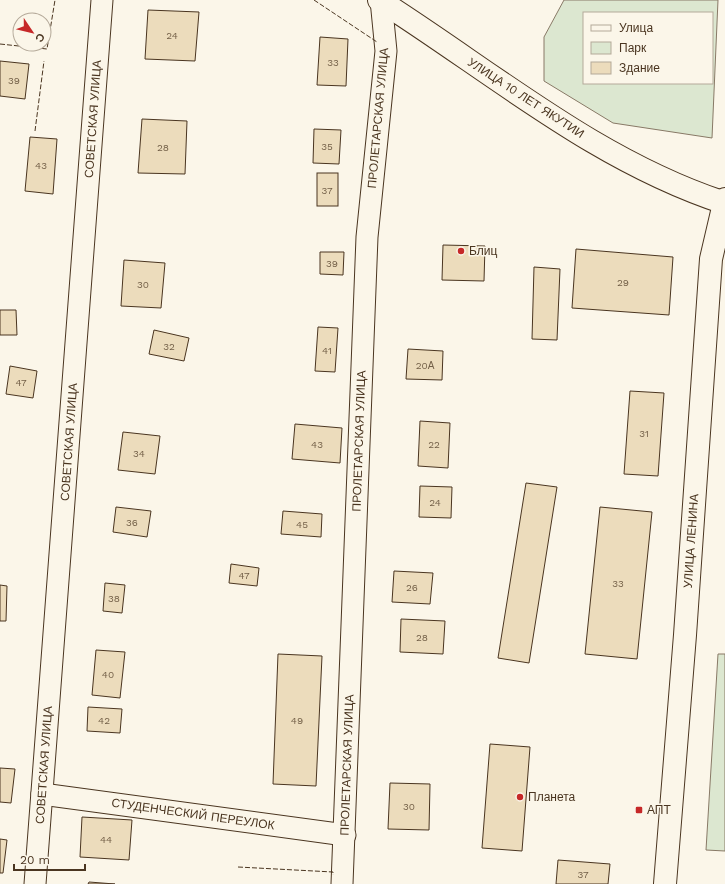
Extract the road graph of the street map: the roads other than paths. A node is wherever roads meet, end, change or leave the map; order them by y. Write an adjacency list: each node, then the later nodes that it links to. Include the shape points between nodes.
1 (102, 0): 4 (street, СОВЕТСКАЯ УЛИЦА)
2 (380, 1): 3 (main road, УЛИЦА 10 ЛЕТ ЯКУТИИ, via 558,121 654,175); 5 (street, ПРОЛЕТАРСКАЯ УЛИЦА, via 386,51 367,237)
3 (725, 201): 8 (main road, УЛИЦА ЛЕНИНА, via 711,267)
4 (42, 794): 5 (street, СТУДЕНЧЕСКИЙ ПЕРЕУЛОК); 6 (street, СОВЕТСКАЯ УЛИЦА)
5 (345, 835): 7 (street, ПРОЛЕТАРСКАЯ УЛИЦА)
6 (35, 884)
7 (342, 884)
8 (665, 884)

